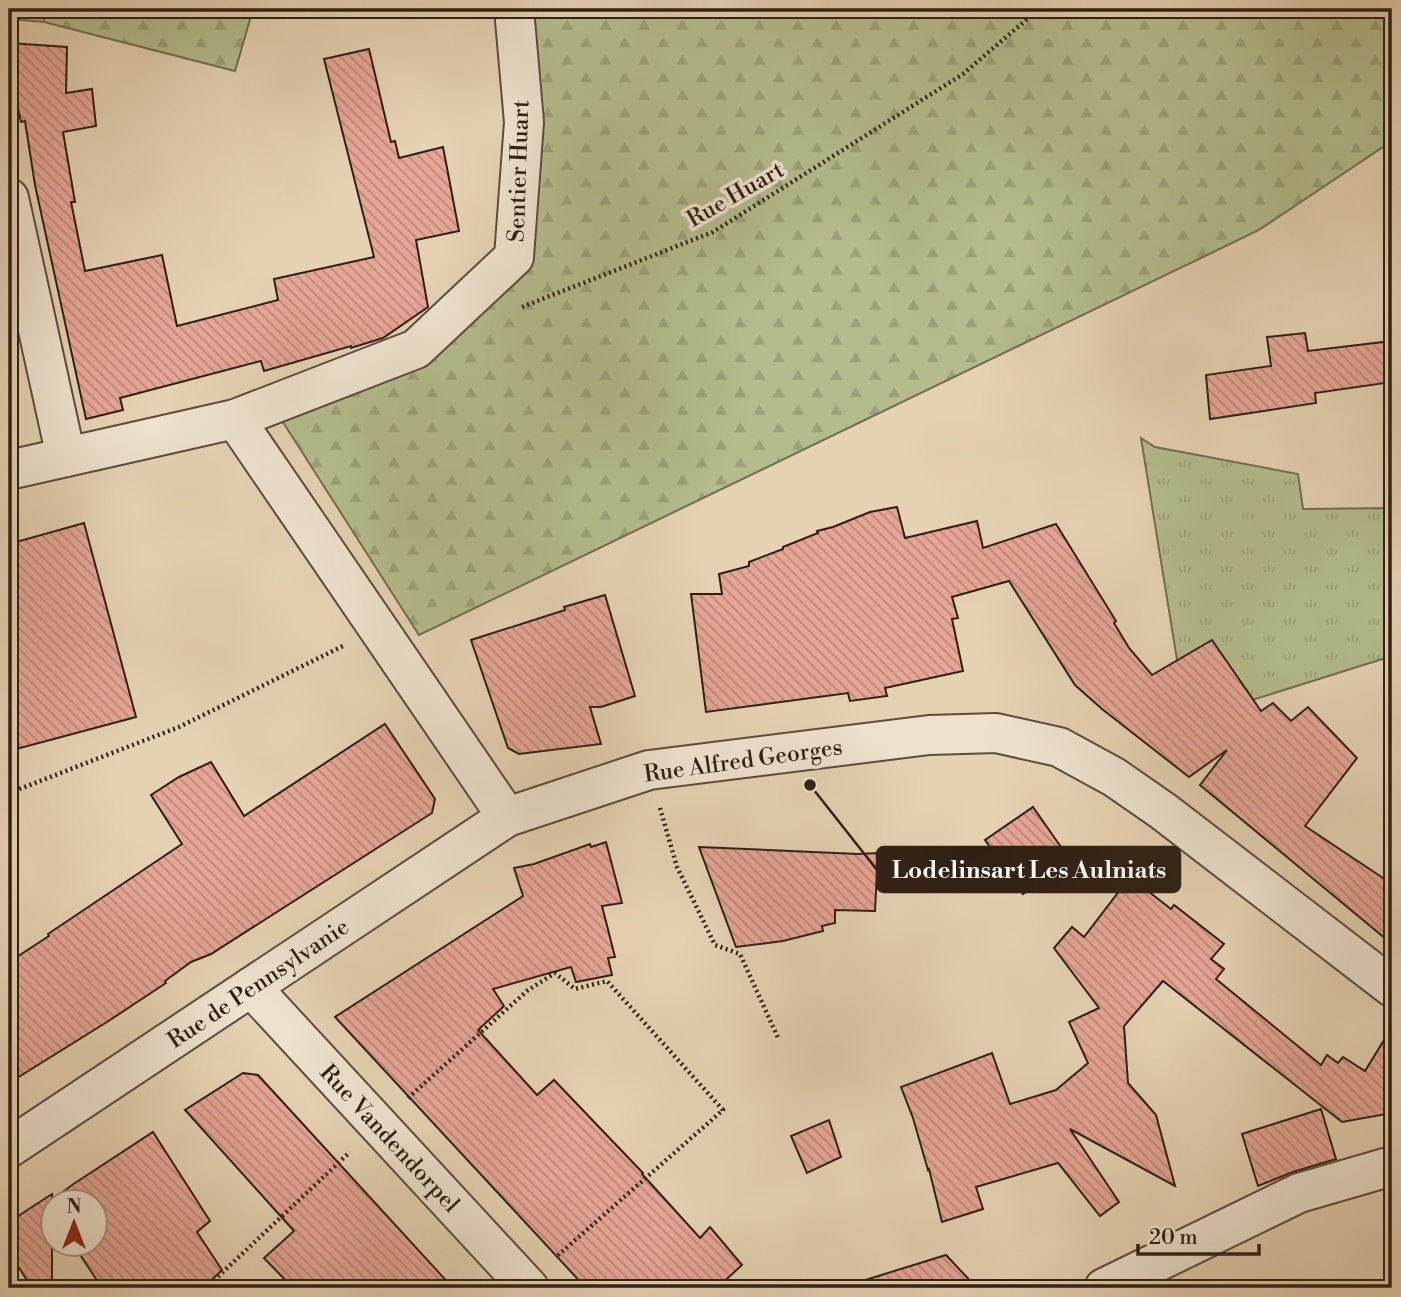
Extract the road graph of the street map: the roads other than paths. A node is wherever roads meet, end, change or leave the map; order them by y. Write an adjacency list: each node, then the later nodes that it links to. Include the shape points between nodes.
1 (514, 9): 3 (street, Sentier Huart, via 524,122 514,257 416,349)
2 (9, 198): 4 (street)
3 (235, 419): 4 (street); 6 (street)
4 (66, 457): 5 (street)
5 (9, 470)
6 (507, 817): 7 (street, Rue de Pennsylvanie); 8 (street, Rue Alfred Georges, via 649,771 929,735 996,733 1059,747 1114,776)
7 (251, 987): 9 (street, Rue de Pennsylvanie); 11 (street, Rue Vandendorpel)
8 (1392, 987)
9 (9, 1148)
10 (1392, 1166): 12 (street, via 1299,1193)
11 (527, 1286)
12 (1104, 1288)

